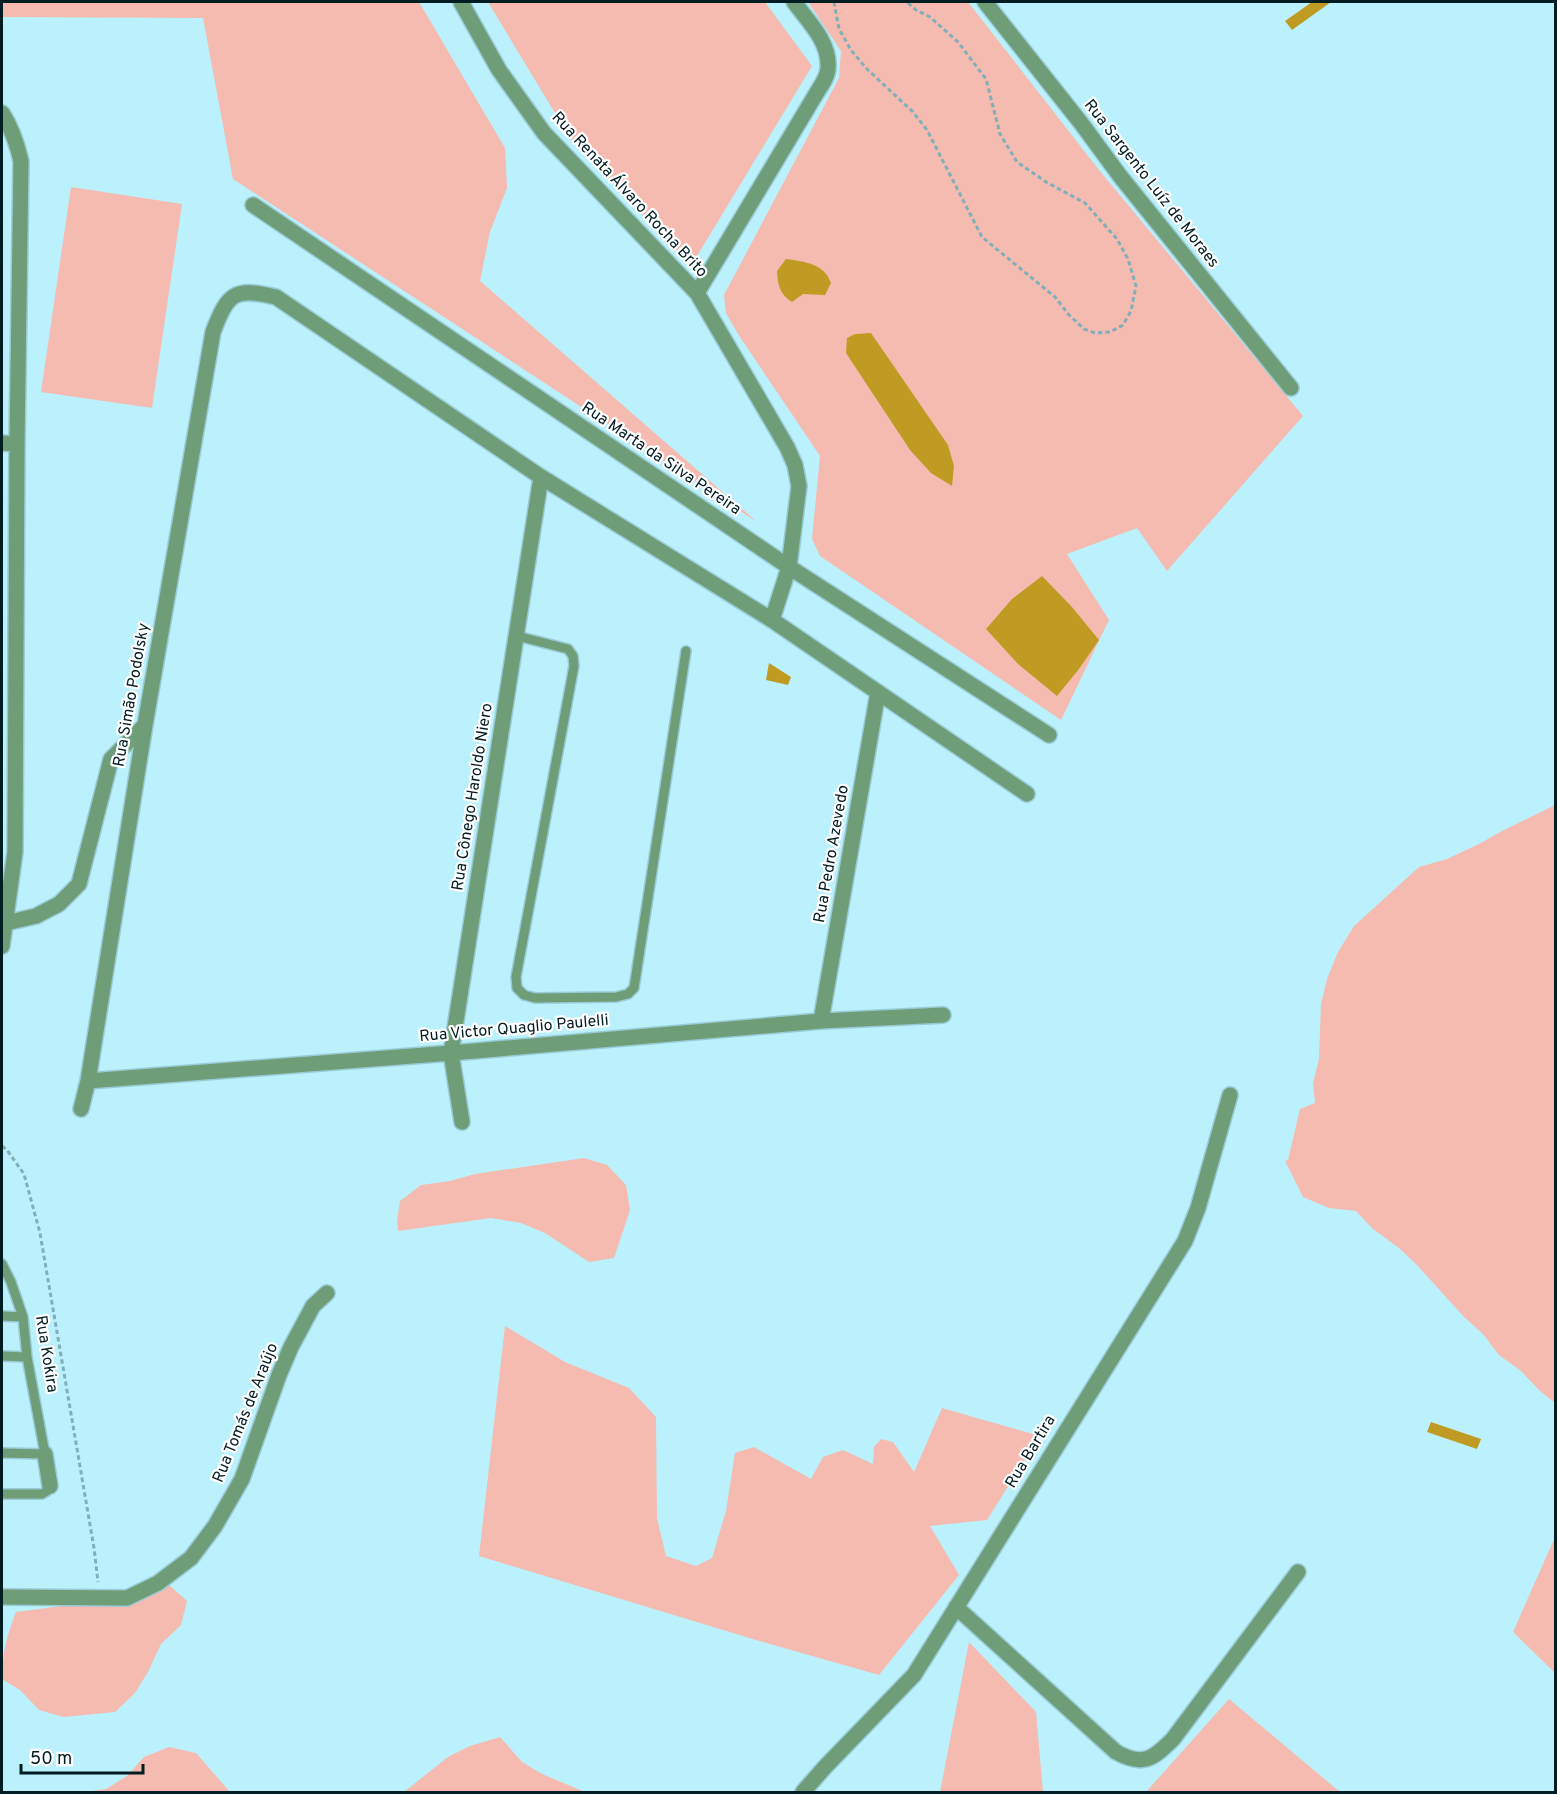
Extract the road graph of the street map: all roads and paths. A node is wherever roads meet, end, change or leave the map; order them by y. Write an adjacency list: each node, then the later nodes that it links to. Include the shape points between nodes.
1 (461, 2): 8 (street, Rua Renata Álvaro Rocha Brito, via 499,70 544,134)
2 (794, 2): 8 (street, via 821,38 828,69)
3 (834, 2): 4 (path, via 839,29 851,50 927,130 982,237 1055,297 1084,329 1110,332 1123,325 1131,311 1136,286 1117,238 1085,203 1017,162 1000,134 986,80 958,42)
4 (907, 2)
5 (985, 2): 9 (street, Rua Sargento Luíz de Moraes)
6 (2, 113): 10 (street, via 21,161)
7 (254, 206): 12 (street, Rua Marta da Silva Pereira)
8 (697, 293): 12 (street, Rua Renata Álvaro Rocha Brito, via 795,465 799,486)
9 (1291, 388)
10 (9, 443): 20 (street, via 15,852)
11 (541, 477): 13 (street); 14 (street, Rua Cônego Haroldo Niero); 17 (street, Rua Simão Podolsky, via 276,297 252,292 237,295 224,305 213,332)
12 (789, 567): 13 (street, Rua Renata Álvaro Rocha Brito); 18 (street, Rua Marta da Silva Pereira)
13 (772, 620): 16 (street)
14 (517, 636): 15 (lane, via 568,649 574,666 516,977 517,988 535,998 616,997 634,988); 24 (street, Rua Cônego Haroldo Niero)
15 (686, 651)
16 (878, 692): 19 (street); 23 (street, Rua Pedro Azevedo)
17 (145, 725): 20 (street, via 111,759 79,884 59,904 36,916); 25 (street, Rua Simão Podolsky)
18 (1049, 735)
19 (1027, 794)
20 (6, 923): 21 (street)
21 (2, 946)
22 (943, 1015): 23 (street, Rua Victor Quaglio Paulelli)
23 (821, 1021): 24 (street, Rua Victor Quaglio Paulelli)
24 (451, 1053): 25 (street, Rua Victor Quaglio Paulelli); 28 (street, Rua Cônego Haroldo Niero)
25 (88, 1081): 27 (street, Rua Simão Podolsky)
26 (1230, 1095): 43 (street, Rua Bartira, via 1185,1240)
27 (81, 1109)
28 (462, 1122)
29 (2, 1146): 42 (path, via 24,1174 40,1233 94,1548)
30 (2, 1264): 33 (lane, Rua Kokira)
31 (327, 1293): 42 (street, Rua Tomás de Araújo, via 313,1306 291,1347 242,1479 215,1526 191,1558 158,1583 127,1598)
32 (2, 1316): 33 (lane)
33 (23, 1317): 35 (lane, Rua Kokira)
34 (2, 1356): 35 (lane)
35 (27, 1357): 37 (lane, Rua Kokira)
36 (2, 1453): 37 (lane)
37 (45, 1454): 38 (street, Rua Kokira)
38 (50, 1486): 39 (lane, Rua Kokira, via 42,1494)
39 (2, 1494)
40 (1298, 1572): 43 (street, via 1173,1739 1156,1755 1143,1760 1129,1760 1116,1752)
41 (2, 1597): 42 (street, Rua Tomás de Araújo)
42 (99, 1599)
43 (956, 1606): 44 (street, Rua Bartira, via 914,1675)
44 (803, 1792)

